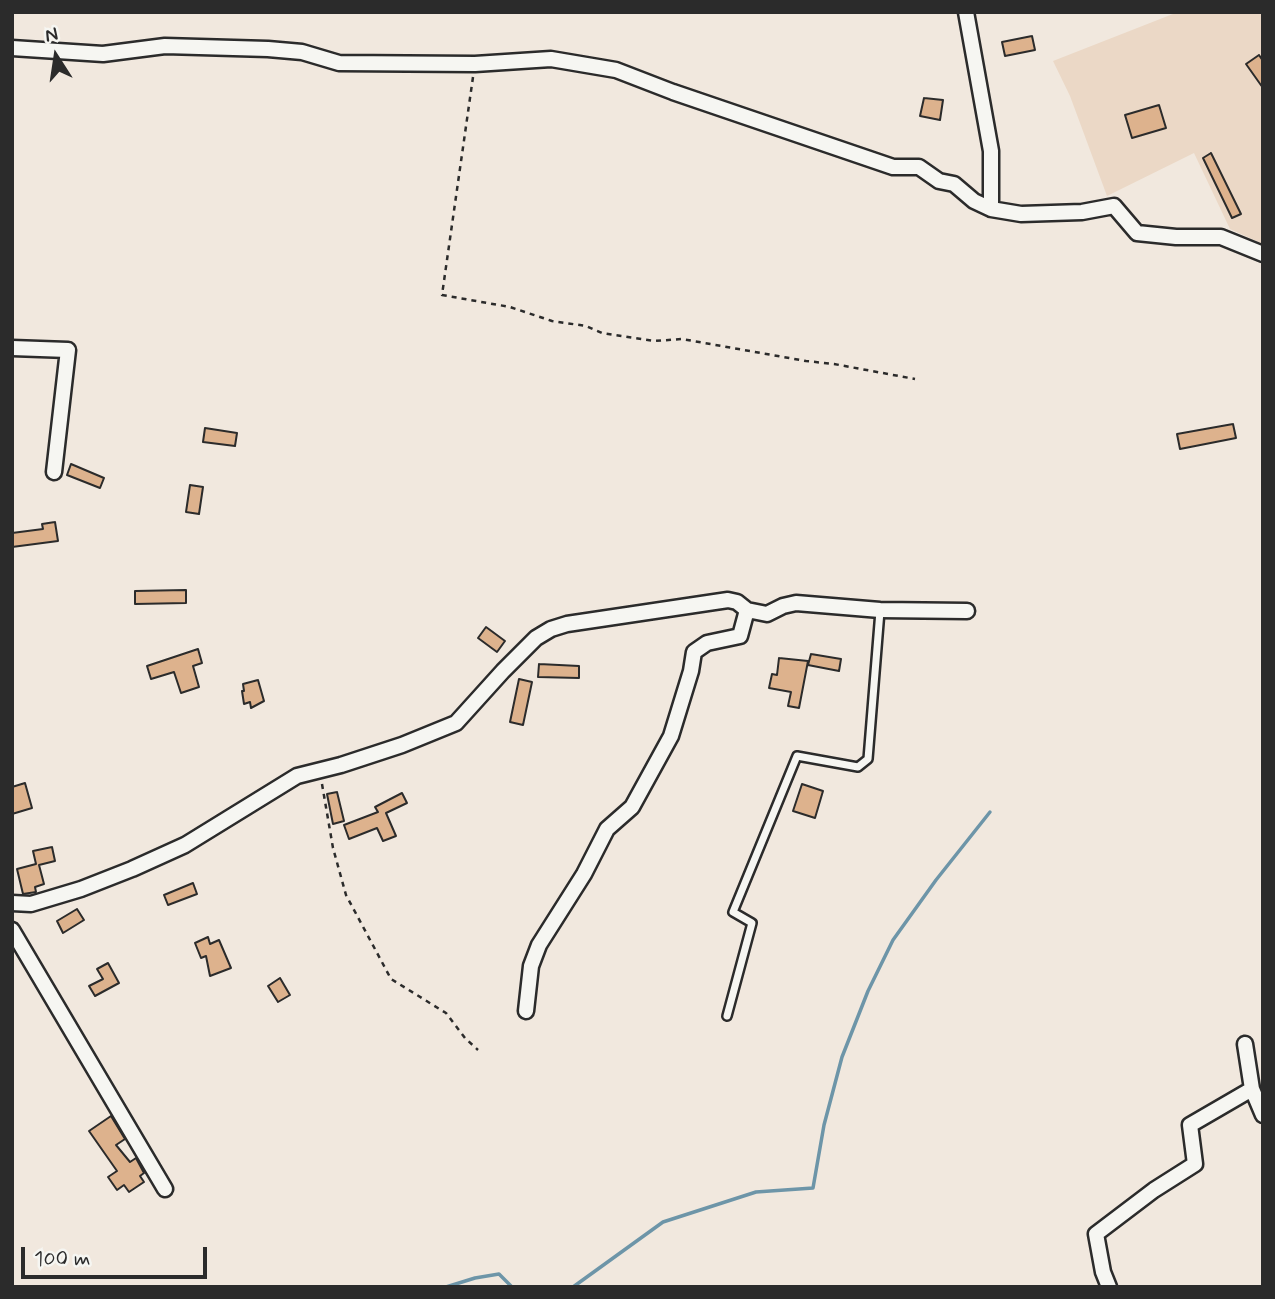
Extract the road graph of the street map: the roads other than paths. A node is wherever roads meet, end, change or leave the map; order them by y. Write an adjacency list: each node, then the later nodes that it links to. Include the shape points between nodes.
1 (966, 12): 3 (street, via 991,151)
2 (12, 48): 3 (street, via 103,54 178,46 302,52 339,63 475,64 551,59 616,70 893,167 919,167)
3 (991, 209): 4 (street, via 1021,214 1114,206 1137,233 1221,237)
4 (1263, 254)
5 (12, 348): 6 (street, via 68,350)
6 (54, 472)
7 (880, 610): 8 (street, via 796,603 767,614); 9 (street); 13 (lane, via 868,759 858,767 797,756 733,912 752,923)
8 (747, 611): 10 (street, via 728,600 551,629 519,654 456,723 402,745 297,776 185,845 132,869 31,904); 12 (street, via 740,636 707,643 694,652 671,736 632,807 607,829 539,944 531,966)
9 (967, 611)
10 (12, 903)
11 (12, 930): 17 (street)
12 (526, 1011)
13 (727, 1016)
14 (1245, 1044): 15 (street)
15 (1252, 1089): 16 (street); 18 (street, via 1190,1125 1195,1164 1096,1234)
16 (1263, 1115)
17 (164, 1189)
18 (1110, 1287)

